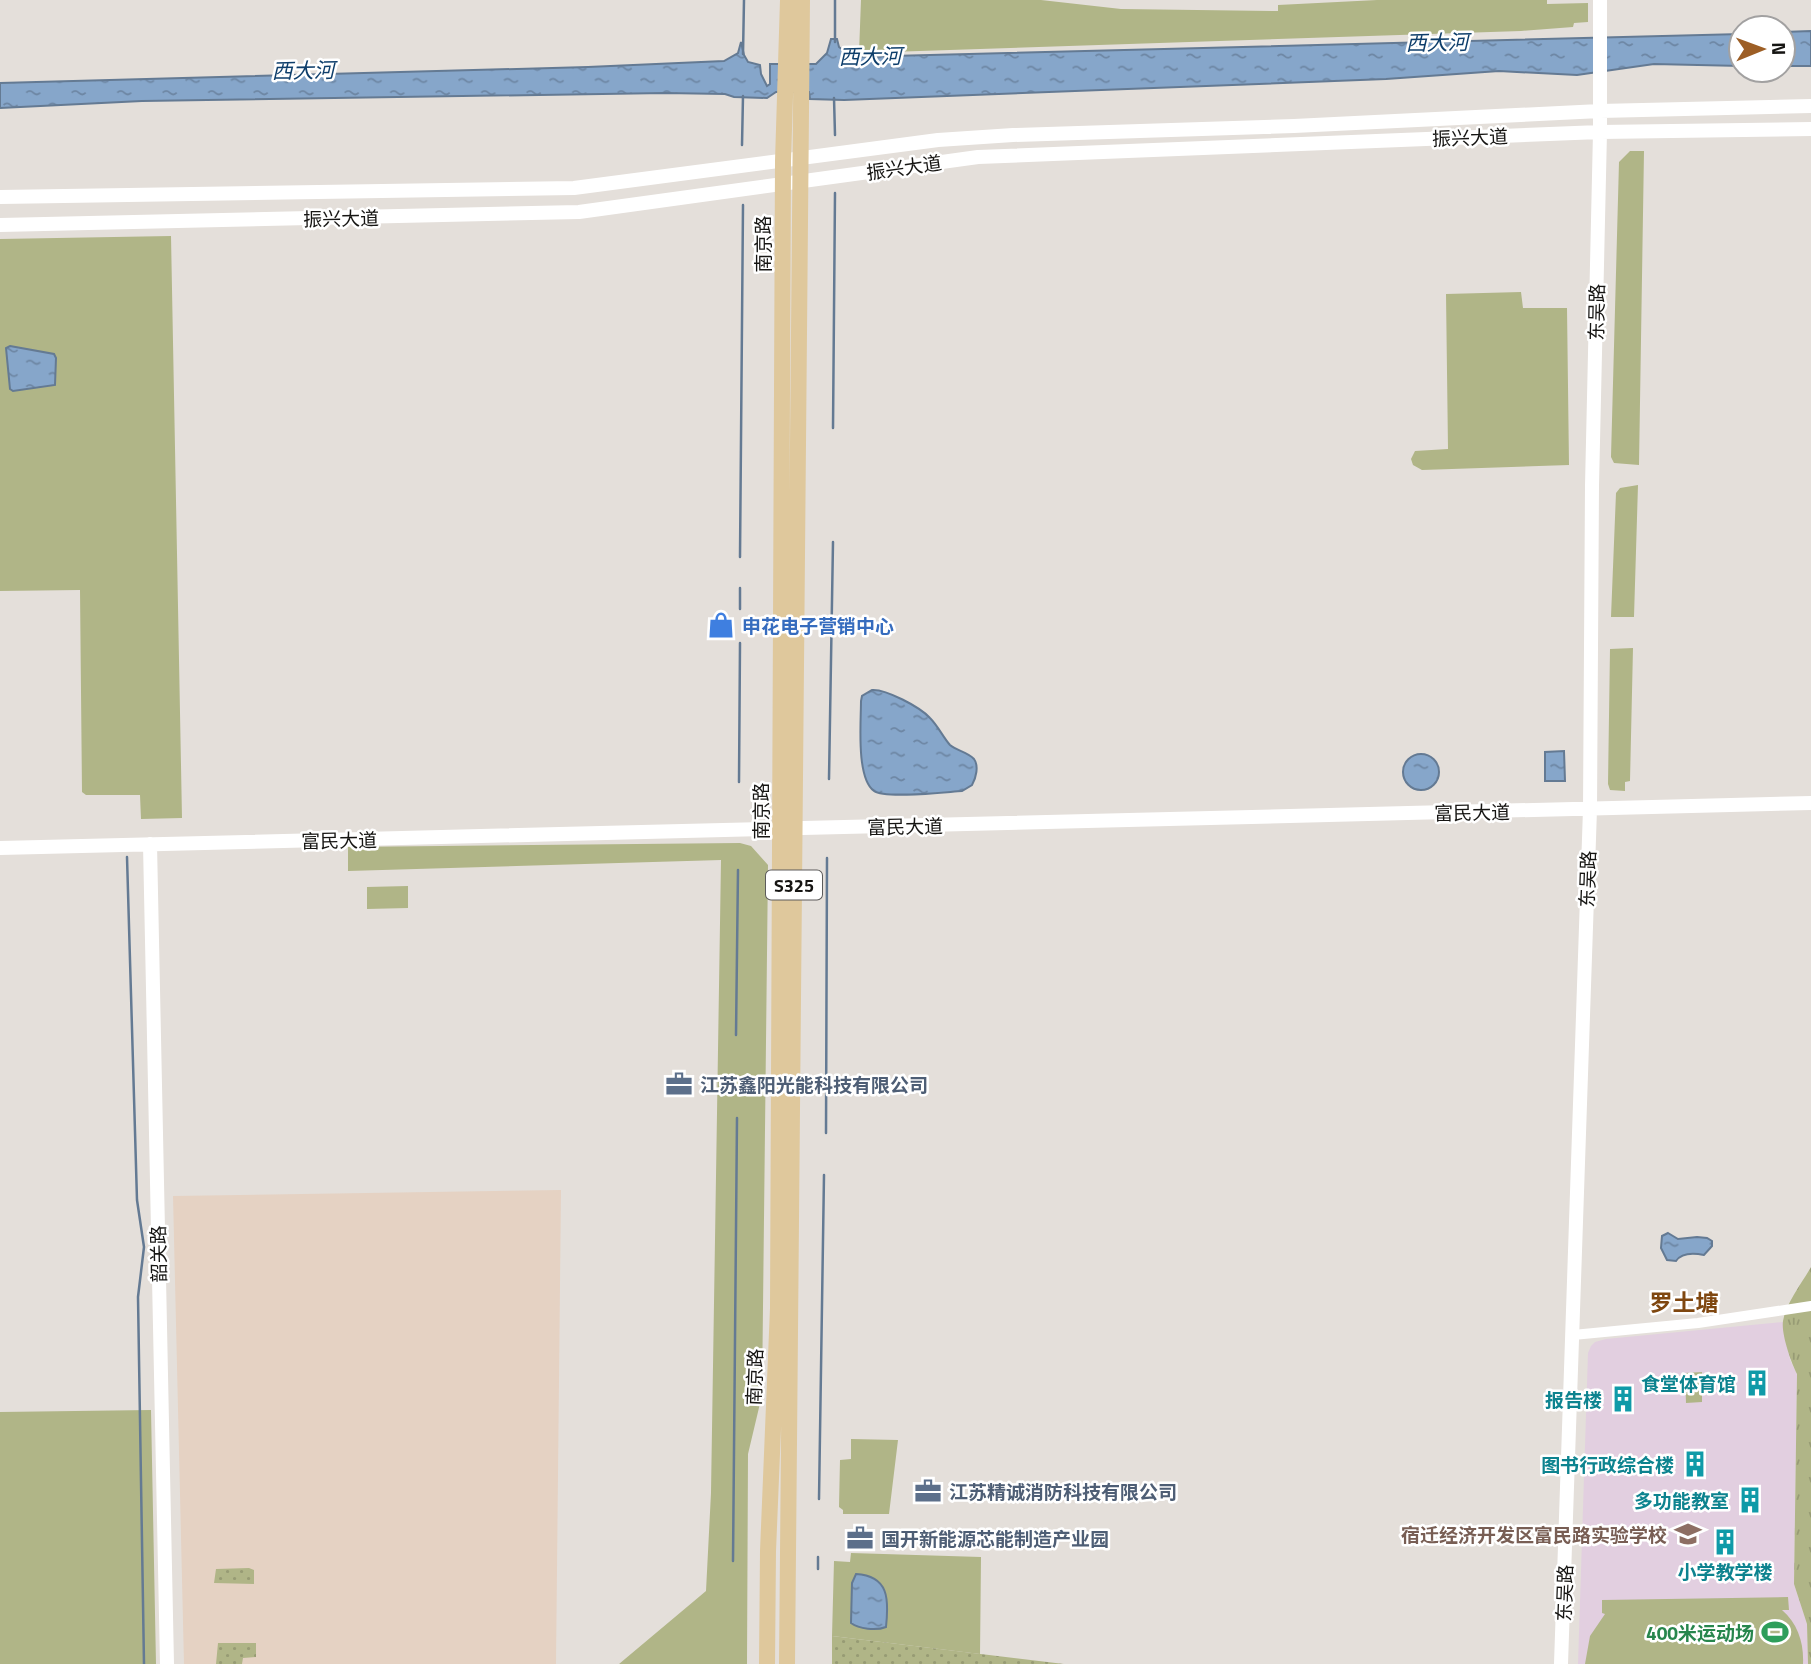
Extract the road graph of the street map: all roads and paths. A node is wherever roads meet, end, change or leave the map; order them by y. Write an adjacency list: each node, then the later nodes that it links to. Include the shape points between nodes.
1 (788, 0): 4 (main road, 南京路 / S325)
2 (802, 0): 4 (main road, 南京路 / S325)
3 (1600, 0): 7 (street, 东吴路)
4 (794, 48): 6 (main road, 南京路 / S325)
5 (1811, 106): 7 (street, 振兴大道)
6 (793, 107): 10 (main road, 南京路 / S325); 11 (main road, 南京路 / S325)
7 (1600, 111): 9 (street, 东吴路); 10 (street, 振兴大道, via 1013,135)
8 (1811, 129): 9 (street, 振兴大道)
9 (1600, 132): 12 (street, 振兴大道, via 978,157); 17 (street, 东吴路)
10 (801, 158): 11 (street, 振兴大道); 12 (main road, 南京路 / S325)
11 (783, 161): 13 (main road, 南京路 / S325); 14 (street, 振兴大道, via 574,188)
12 (800, 182): 13 (street, 振兴大道); 18 (main road, 南京路 / S325)
13 (783, 185): 15 (street, 振兴大道, via 579,212); 18 (main road, 南京路 / S325)
14 (0, 197)
15 (0, 225)
16 (1811, 803): 17 (street, 富民大道)
17 (1590, 809): 18 (street, 富民大道); 22 (street, 东吴路)
18 (788, 829): 19 (street, 富民大道); 24 (main road, 南京路 / S325); 25 (main road, 南京路 / S325)
19 (150, 844): 20 (street, 富民大道); 23 (street, 韶关路)
20 (0, 848)
21 (1811, 1306): 22 (street, via 1698,1324)
22 (1573, 1335): 26 (street, 东吴路)
23 (167, 1664)
24 (765, 1664)
25 (787, 1664)
26 (1562, 1664)

